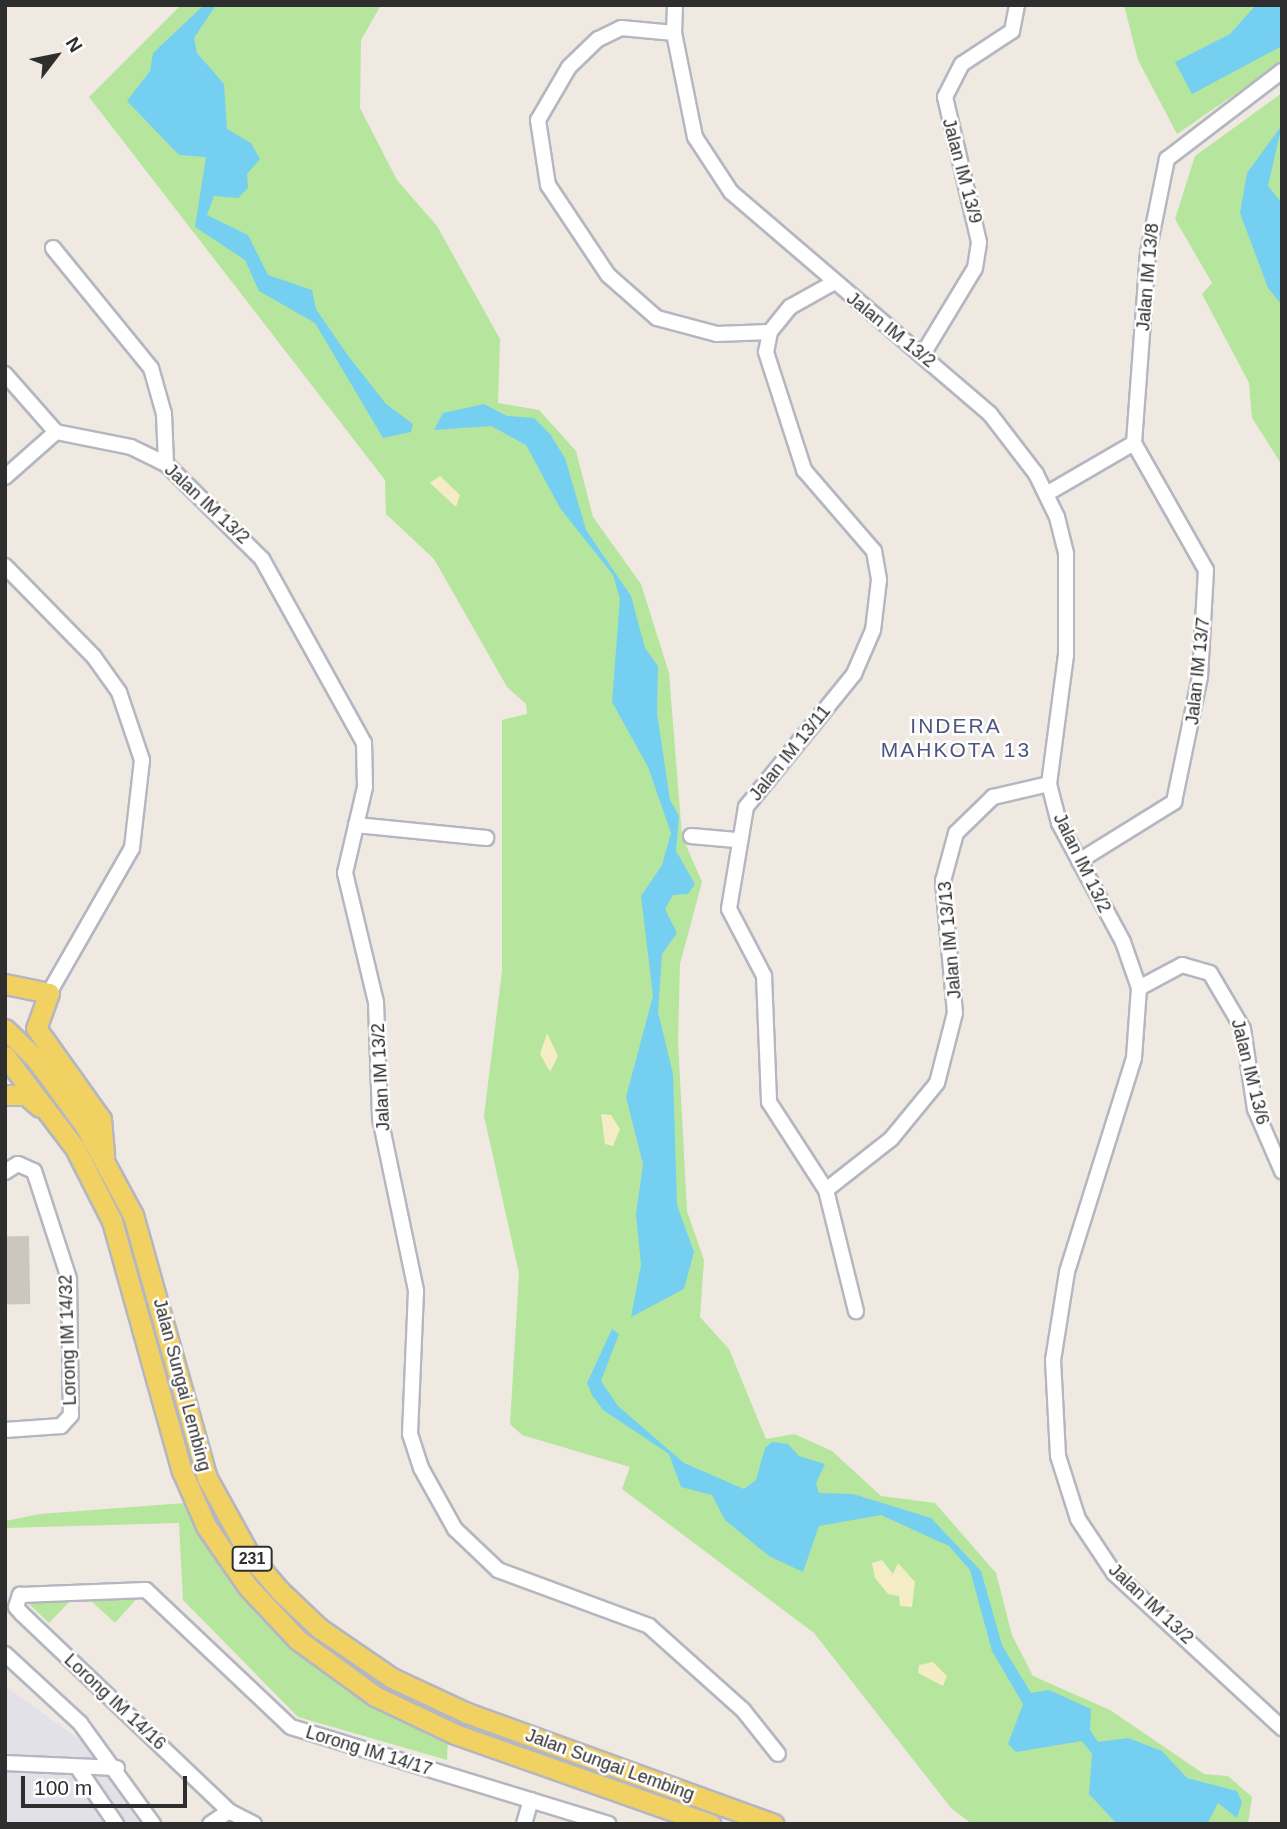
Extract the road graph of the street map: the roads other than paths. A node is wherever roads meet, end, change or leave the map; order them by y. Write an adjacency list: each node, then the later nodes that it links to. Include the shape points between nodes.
1 (674, 5): 3 (street, Jalan IM 13/2)
2 (1017, 5): 8 (street, Jalan IM 13/9, via 1012,31 962,64 945,97 979,243 975,268)
3 (674, 33): 6 (street, Jalan IM 13/2, via 702,150 750,212); 7 (street, via 621,28 598,39 569,67 538,120 548,185 608,275 657,318 717,334)
4 (1282, 71): 11 (street, Jalan IM 13/8, via 1186,139 1162,171 1148,253)
5 (53, 248): 12 (street, via 151,368 164,414)
6 (833, 283): 7 (street, via 790,307); 8 (street, Jalan IM 13/2)
7 (770, 332): 20 (street, Jalan IM 13/11, via 770,372 798,457 820,491 863,532 879,580 867,654 746,807)
8 (923, 354): 14 (street, Jalan IM 13/2, via 1008,434)
9 (5, 374): 10 (street)
10 (55, 432): 12 (street, Jalan IM 13/2, via 131,447); 13 (street)
11 (1134, 443): 14 (street); 21 (street, Jalan IM 13/7, via 1206,570 1200,677 1174,802)
12 (166, 464): 17 (street, Jalan IM 13/2, via 250,541 338,690 367,765)
13 (5, 477)
14 (1048, 493): 16 (street, Jalan IM 13/2, via 1068,584 1066,655)
15 (5, 566): 24 (street, via 101,666 135,728 142,760 132,848)
16 (1049, 784): 21 (street, Jalan IM 13/2); 32 (street, Jalan IM 13/13, via 993,797 956,833 943,881 955,1013 937,1083 891,1139)
17 (356, 825): 19 (street); 38 (street, Jalan IM 13/2, via 345,873 376,1002 380,1118 416,1291 411,1434 421,1468 455,1529 498,1570 649,1626 743,1710)
18 (691, 836): 20 (street)
19 (486, 838)
20 (736, 840): 32 (street, Jalan IM 13/11, via 730,919 764,976 769,1102)
21 (1079, 861): 23 (street, Jalan IM 13/2)
22 (5, 984): 24 (main road)
23 (1139, 988): 30 (street, Jalan IM 13/6, via 1182,965 1210,973 1243,1029 1255,1109); 37 (street, Jalan IM 13/2, via 1134,1058 1067,1272 1053,1360 1058,1456 1078,1519 1114,1573)
24 (49, 993): 29 (main road, via 36,1028 101,1119)
25 (5, 1029): 29 (main road, Jalan Sungai Lembing / 231, via 35,1058)
26 (5, 1056): 28 (main road, Jalan Sungai Lembing / 231)
27 (5, 1095): 28 (main road, via 32,1098)
28 (75, 1148): 50 (main road, Jalan Sungai Lembing / 231, via 112,1221 182,1471 206,1526 248,1587 298,1640 375,1696 454,1734)
29 (104, 1157): 51 (main road, Jalan Sungai Lembing / 231, via 133,1215 207,1478 250,1556 280,1591 318,1628 392,1678 467,1713)
30 (1282, 1171)
31 (5, 1172): 34 (street, Lorong IM 14/32, via 18,1164 34,1171 69,1279 71,1415 61,1426)
32 (826, 1191): 33 (street, Jalan IM 13/11)
33 (856, 1311)
34 (5, 1430)
35 (16, 1600): 42 (street, Lorong IM 14/17, via 28,1591 135,1587 154,1594 291,1727); 43 (street, Lorong IM 14/16, via 22,1615)
36 (5, 1654): 41 (street)
37 (1282, 1728)
38 (778, 1754)
39 (5, 1763): 40 (street)
40 (78, 1768): 41 (street); 44 (street)
41 (117, 1768): 45 (street)
42 (531, 1800): 48 (street); 49 (street, Lorong IM 14/17)
43 (229, 1811): 46 (street); 47 (street, Lorong IM 14/16)
44 (116, 1824)
45 (153, 1824)
46 (210, 1824)
47 (254, 1824)
48 (524, 1824)
49 (609, 1824)
50 (711, 1824)
51 (773, 1824)

